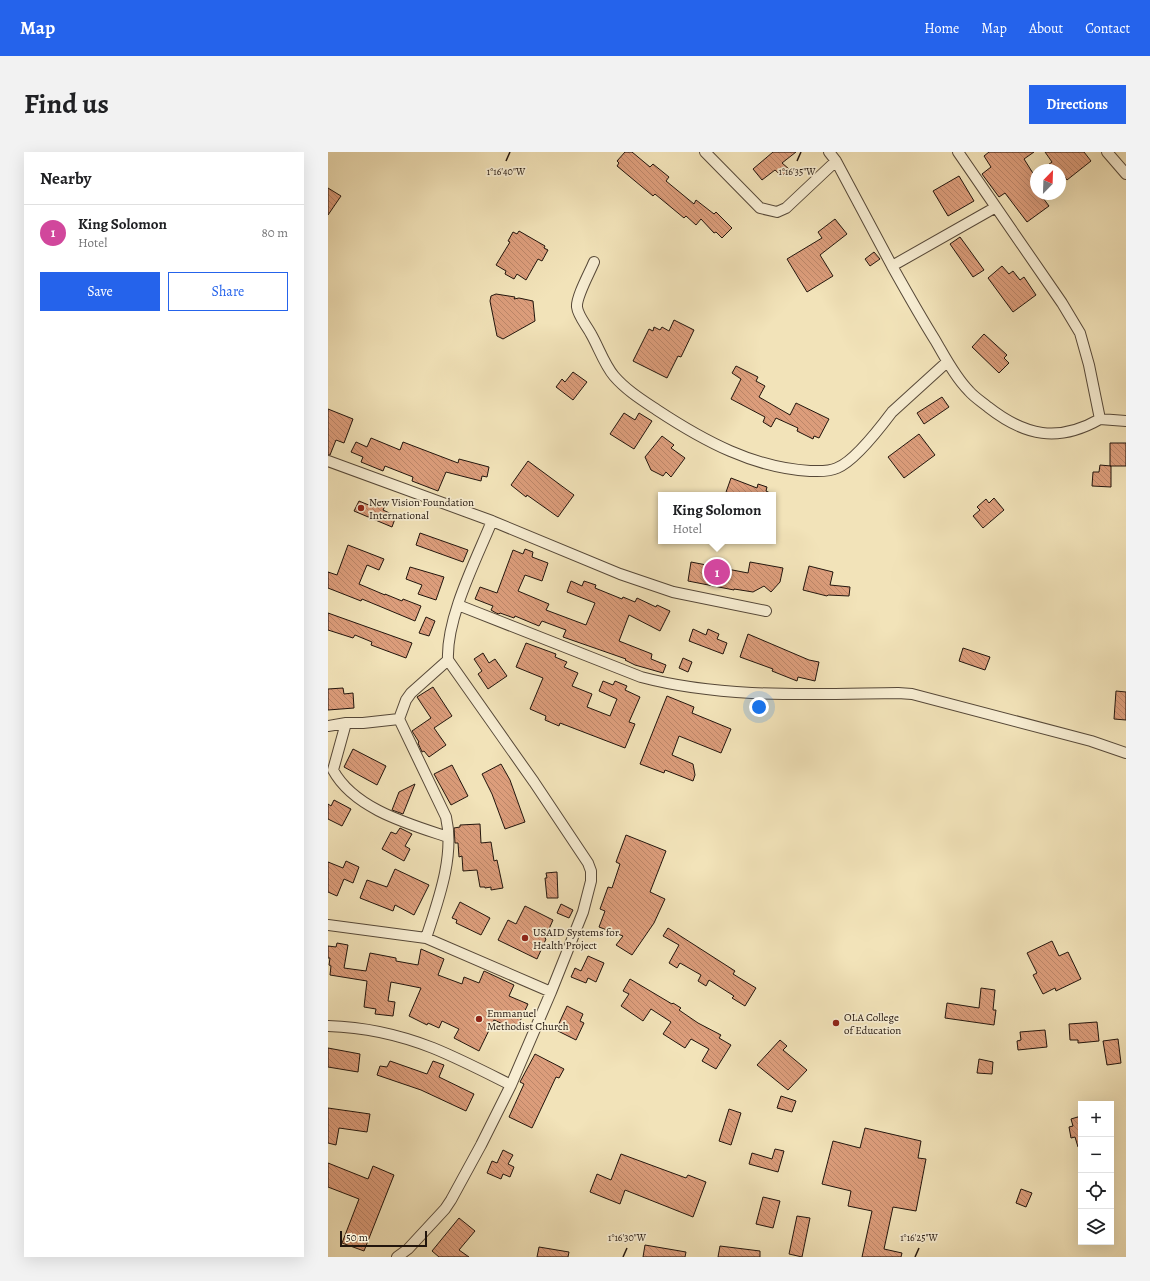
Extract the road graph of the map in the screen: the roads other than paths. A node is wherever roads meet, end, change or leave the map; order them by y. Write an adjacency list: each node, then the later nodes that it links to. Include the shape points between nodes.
1 (705, 152): 5 (street, via 760,208 777,212 786,208)
2 (829, 152): 5 (street)
3 (1107, 152): 6 (street)
4 (960, 153): 7 (street)
5 (836, 162): 9 (street)
6 (1126, 174)
7 (996, 207): 9 (street); 11 (street, via 1080,333)
8 (594, 262): 10 (street, via 578,300 578,310 615,377 632,393 666,416 720,448 745,458 795,470 836,469 848,463 892,412)
9 (892, 266): 10 (street)
10 (948, 362): 11 (street, via 969,391 1003,419 1028,430 1047,434 1073,431)
11 (1100, 419): 12 (street)
12 (1126, 421)
13 (328, 460): 14 (street)
14 (492, 521): 15 (street); 16 (street, via 620,574 673,592)
15 (458, 605): 17 (street); 21 (street, via 634,674 669,684 776,694 912,694 1091,742)
16 (766, 611)
17 (448, 660): 18 (street, via 411,693); 25 (street, via 534,782 591,871 583,912)
18 (399, 719): 19 (street); 22 (street, via 446,817)
19 (346, 723): 20 (street); 22 (street, via 333,770 337,778 374,808)
20 (328, 726)
21 (1126, 754)
22 (448, 837): 24 (street, via 439,899)
23 (328, 925): 24 (street)
24 (426, 938): 25 (street)
25 (551, 992): 27 (street)
26 (328, 1026): 27 (street, via 403,1038 432,1048)
27 (511, 1085): 28 (street, via 451,1200)
28 (397, 1257)

